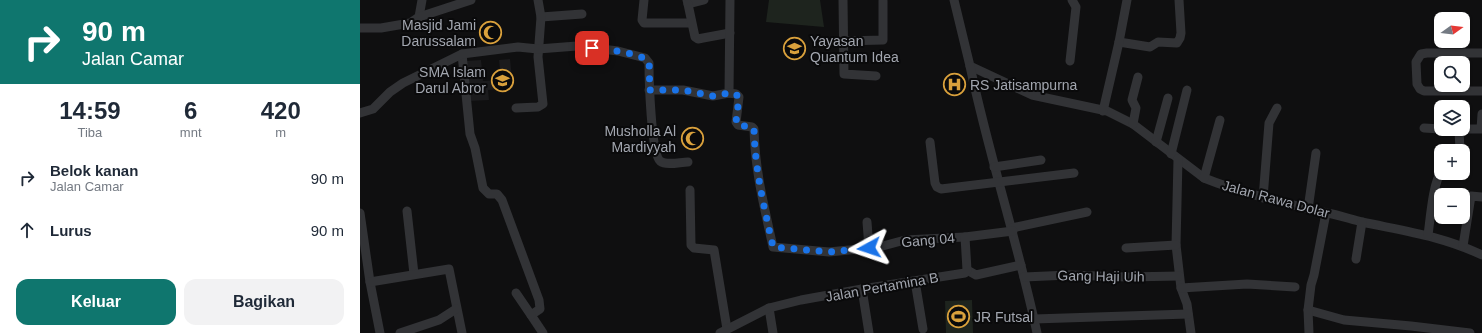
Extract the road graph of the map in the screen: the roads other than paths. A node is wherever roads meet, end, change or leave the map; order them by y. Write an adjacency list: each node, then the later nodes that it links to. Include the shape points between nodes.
1 (422, 0): 15 (street)
2 (471, 0): 15 (street)
3 (538, 0): 16 (street)
4 (644, 0): 17 (street, via 644,23)
5 (704, 0): 13 (street)
6 (730, 0): 19 (street)
7 (843, 0): 20 (street)
8 (954, 0): 26 (street)
9 (1072, 0): 25 (street, via 1076,7)
10 (1127, 0): 21 (street)
11 (1179, 0): 21 (street, via 1181,33 1177,43 1158,42 1150,47)
12 (882, 1): 20 (street, via 883,40)
13 (687, 2): 17 (street)
14 (582, 14): 16 (street)
15 (419, 17): 18 (street, via 395,26)
16 (541, 17): 22 (street)
17 (692, 23): 19 (street, via 695,37 698,39)
18 (360, 28)
19 (730, 33): 33 (street)
20 (844, 41): 28 (street, via 844,74)
21 (1119, 42): 37 (street)
22 (538, 50): 24 (street, via 518,47); 30 (street, via 577,46 645,58 649,62); 35 (street, via 543,104 538,107)
23 (1482, 53): 32 (street, via 1427,53 1421,54 1416,62 1417,84 1424,91)
24 (462, 54): 38 (street, via 403,83 373,109); 91 (street, via 470,130 483,188 489,194 497,194 502,200 539,300 540,309)
25 (1070, 61)
26 (970, 66): 37 (street, Jalan Rawa Dolar, via 1032,95); 52 (street)
27 (1118, 68): 37 (street)
28 (876, 76)
29 (1138, 77): 41 (street, via 1132,100 1136,108)
30 (649, 90): 33 (street, via 683,90 713,96); 51 (street, via 659,160 664,163)
31 (1187, 90): 49 (street)
32 (1482, 91)
33 (730, 93): 72 (street, Gang 04, via 736,94 739,98 736,122 738,125 754,129 758,180 773,247 829,252)
34 (1168, 98): 47 (street)
35 (516, 108)
36 (1277, 108): 59 (street, via 1269,123)
37 (1105, 111): 41 (street, Jalan Rawa Dolar)
38 (360, 113)
39 (1482, 114): 45 (street)
40 (1220, 120): 54 (street)
41 (1133, 124): 47 (street, Jalan Rawa Dolar)
42 (1424, 128): 43 (street)
43 (1434, 129)
44 (1470, 129): 45 (street)
45 (1482, 129)
46 (930, 142): 56 (street, via 935,183 940,188)
47 (1156, 142): 49 (street, Jalan Rawa Dolar)
48 (1316, 153): 60 (street)
49 (1175, 156): 54 (street, Jalan Rawa Dolar); 70 (street)
50 (1041, 160): 52 (street)
51 (688, 162)
52 (994, 167): 56 (street)
53 (1074, 173): 56 (street)
54 (1204, 178): 59 (street, Jalan Rawa Dolar)
55 (1437, 180): 68 (street)
56 (998, 182): 67 (street)
57 (690, 190): 94 (street, via 691,245 694,248 714,250)
58 (1482, 197): 71 (street, via 1471,196)
59 (1263, 198): 60 (street, Jalan Rawa Dolar)
60 (1308, 209): 63 (street, Jalan Rawa Dolar)
61 (407, 211): 78 (street)
62 (1087, 212): 67 (street)
63 (1326, 212): 66 (street, Jalan Rawa Dolar); 89 (street)
64 (360, 213): 82 (street)
65 (867, 222): 72 (street)
66 (1362, 222): 68 (street, Jalan Rawa Dolar); 75 (street)
67 (1012, 229): 69 (street); 76 (street)
68 (1428, 235): 71 (street, Jalan Rawa Dolar)
69 (964, 237): 72 (street, Gang 04, via 905,240); 77 (street)
70 (1176, 245): 73 (street); 79 (street)
71 (1463, 246): 74 (street, Jalan Rawa Dolar)
72 (869, 248)
73 (1126, 248)
74 (1482, 255)
75 (1356, 259)
76 (1021, 265): 77 (street, via 976,275); 80 (street)
77 (967, 270): 81 (street, Jalan Pertamina B, via 965,273)
78 (414, 274): 82 (street); 88 (street, via 449,269)
79 (1179, 276): 80 (street, Gang Haji Uih); 84 (street)
80 (1024, 277): 92 (street)
81 (915, 281): 85 (street, Jalan Pertamina B); 93 (street)
82 (370, 282): 95 (street)
83 (1295, 287): 84 (street, via 1247,284)
84 (1180, 288): 90 (street)
85 (862, 289): 87 (street, Jalan Pertamina B); 100 (street)
86 (516, 293): 91 (street)
87 (769, 308): 94 (street, Jalan Pertamina B); 99 (street)
88 (456, 309): 96 (street, via 438,320); 97 (street)
89 (1308, 310): 103 (street); 104 (street, via 1344,320)
90 (1188, 314): 92 (street); 102 (street)
91 (531, 315): 98 (street)
92 (1034, 319): 101 (street)
93 (923, 329)
94 (730, 330)
95 (380, 333)
96 (400, 333)
97 (462, 333)
98 (543, 333)
99 (773, 333)
100 (869, 333)
101 (1037, 333)
102 (1191, 333)
103 (1309, 333)
104 (1470, 333)

